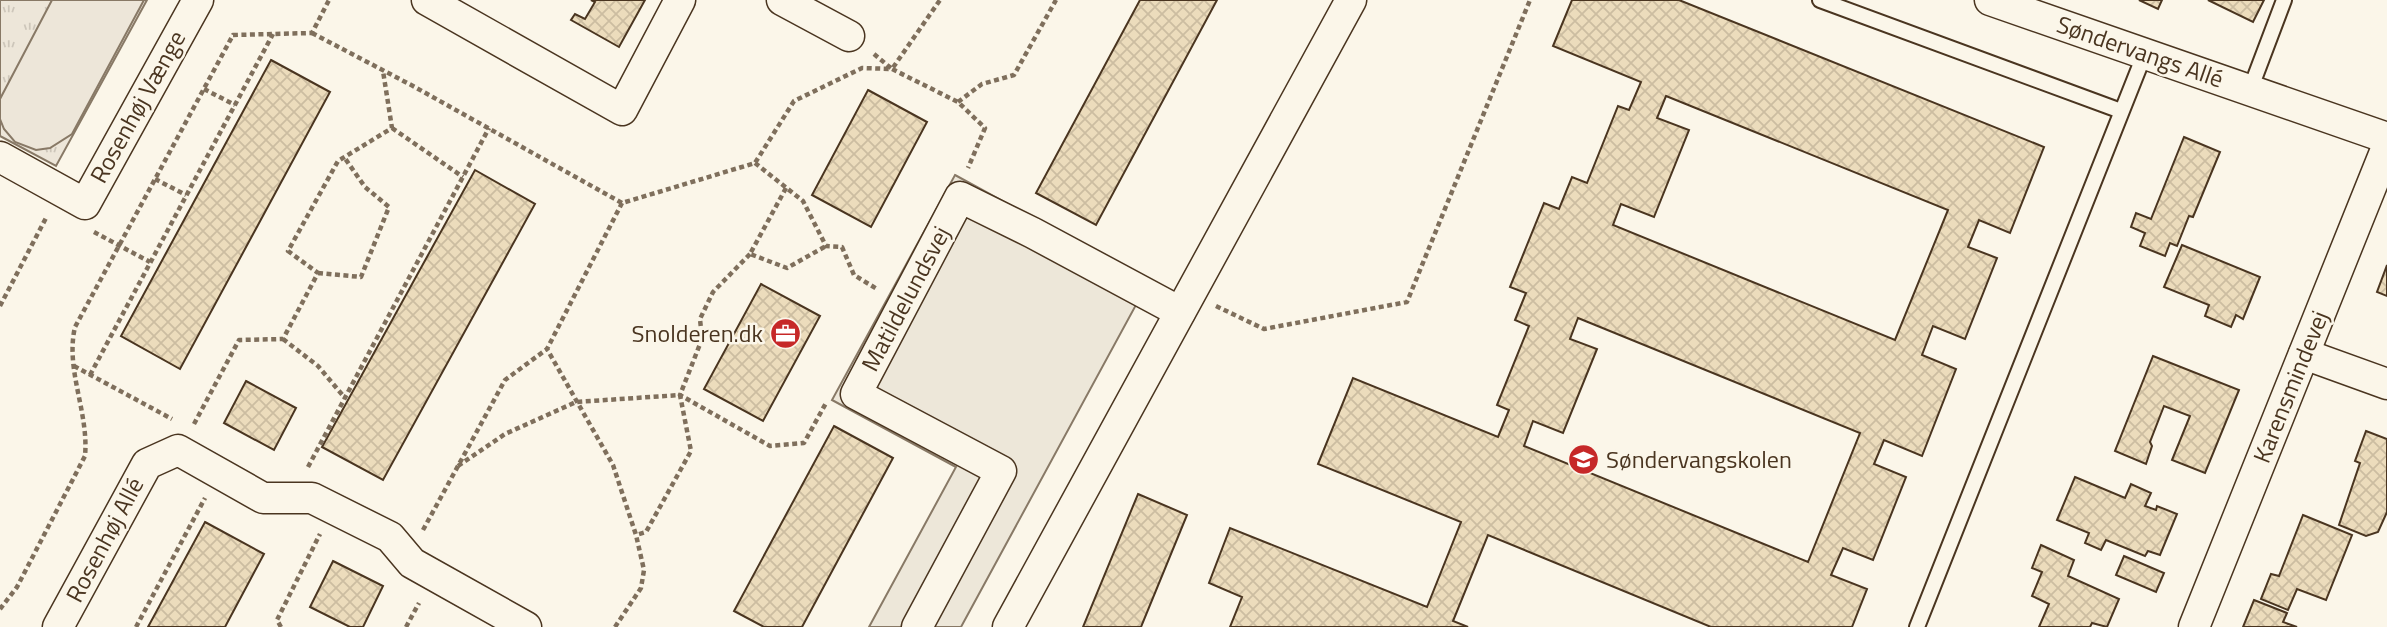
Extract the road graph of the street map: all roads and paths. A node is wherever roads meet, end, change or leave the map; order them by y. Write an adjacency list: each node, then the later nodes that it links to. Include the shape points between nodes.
1 (198, 0): 35 (street, Rosenhøj Vænge, via 85,204)
2 (329, 0): 13 (path)
3 (427, 0): 4 (street, via 622,110)
4 (680, 0)
5 (782, 0): 15 (street)
6 (940, 0): 17 (path)
7 (1056, 0): 21 (path, via 1014,75 982,84)
8 (1352, 0): 44 (street)
9 (1530, 0): 44 (path, via 1407,302 1264,329)
10 (1820, 0): 23 (lane)
11 (1990, 0): 16 (street, Søndervangs Allé)
12 (2284, 0): 20 (lane, Søndervangs Allé)
13 (312, 33): 14 (path); 18 (path)
14 (273, 34): 19 (path, via 233,34); 22 (path)
15 (849, 36)
16 (2145, 53): 20 (street, Søndervangs Allé); 23 (lane)
17 (892, 69): 21 (path); 30 (path, via 862,68 794,101)
18 (383, 70): 24 (path); 25 (path)
19 (204, 89): 22 (path); 33 (path)
20 (2250, 90): 26 (street, Søndervangs Allé)
21 (958, 103): 31 (path, via 985,128 968,168)
22 (235, 105): 36 (path)
23 (2122, 111): 72 (lane)
24 (392, 128): 29 (path); 32 (path)
25 (489, 128): 32 (path); 37 (path)
26 (2387, 138)
27 (2387, 147): 48 (street, Karensmindevej)
28 (0, 157): 35 (street, Rosenhøj Vænge)
29 (344, 157): 42 (path, via 288,251); 42 (path, via 365,187 389,208 360,277)
30 (755, 163): 34 (path); 37 (path)
31 (959, 171)
32 (463, 177): 54 (path)
33 (155, 179): 36 (path); 38 (path)
34 (786, 188): 39 (path, via 803,201); 40 (path)
35 (61, 190): 45 (path)
36 (186, 195): 41 (path)
37 (622, 203): 47 (path)
38 (119, 245): 41 (path); 49 (path, via 75,327 71,346)
39 (826, 246): 40 (path, via 787,268); 43 (path, via 842,247 853,275)
40 (750, 254): 52 (path, via 713,292 700,319 702,338)
41 (150, 262): 50 (path)
42 (318, 273): 46 (path)
43 (886, 294)
44 (1185, 303): 70 (street, Matildelundsvej, via 960,197 856,394 1001,471); 71 (street)
45 (0, 306)
46 (283, 339): 54 (path, via 318,366); 57 (path, via 239,340)
47 (547, 349): 55 (path); 58 (path, via 505,380)
48 (2304, 354): 51 (street); 73 (street, Karensmindevej)
49 (74, 366): 50 (path); 64 (path, via 87,438 85,456 17,587)
50 (90, 375): 56 (path)
51 (2387, 384)
52 (680, 395): 53 (path, via 771,446 804,443); 55 (path); 62 (path, via 691,451 646,532)
53 (829, 397)
54 (345, 398): 60 (path)
55 (576, 402): 58 (path, via 505,434); 62 (path, via 613,465)
56 (180, 424)
57 (191, 430)
58 (458, 466): 63 (path)
59 (218, 473): 60 (street, Rosenhøj Allé, via 263,498); 65 (street, Rosenhøj Allé, via 177,450 147,464); 66 (path)
60 (292, 498): 61 (street, Rosenhøj Allé, via 312,498)
61 (333, 508): 63 (street, Rosenhøj Allé, via 390,537); 67 (path, via 277,620)
62 (636, 536): 69 (path, via 644,570 641,588)
63 (408, 558): 68 (street, Rosenhøj Allé)
64 (0, 610)
65 (58, 627)
66 (136, 627)
67 (281, 627)
68 (526, 627)
69 (615, 627)
70 (917, 627)
71 (1007, 627)
72 (1917, 627)
73 (2194, 627)

